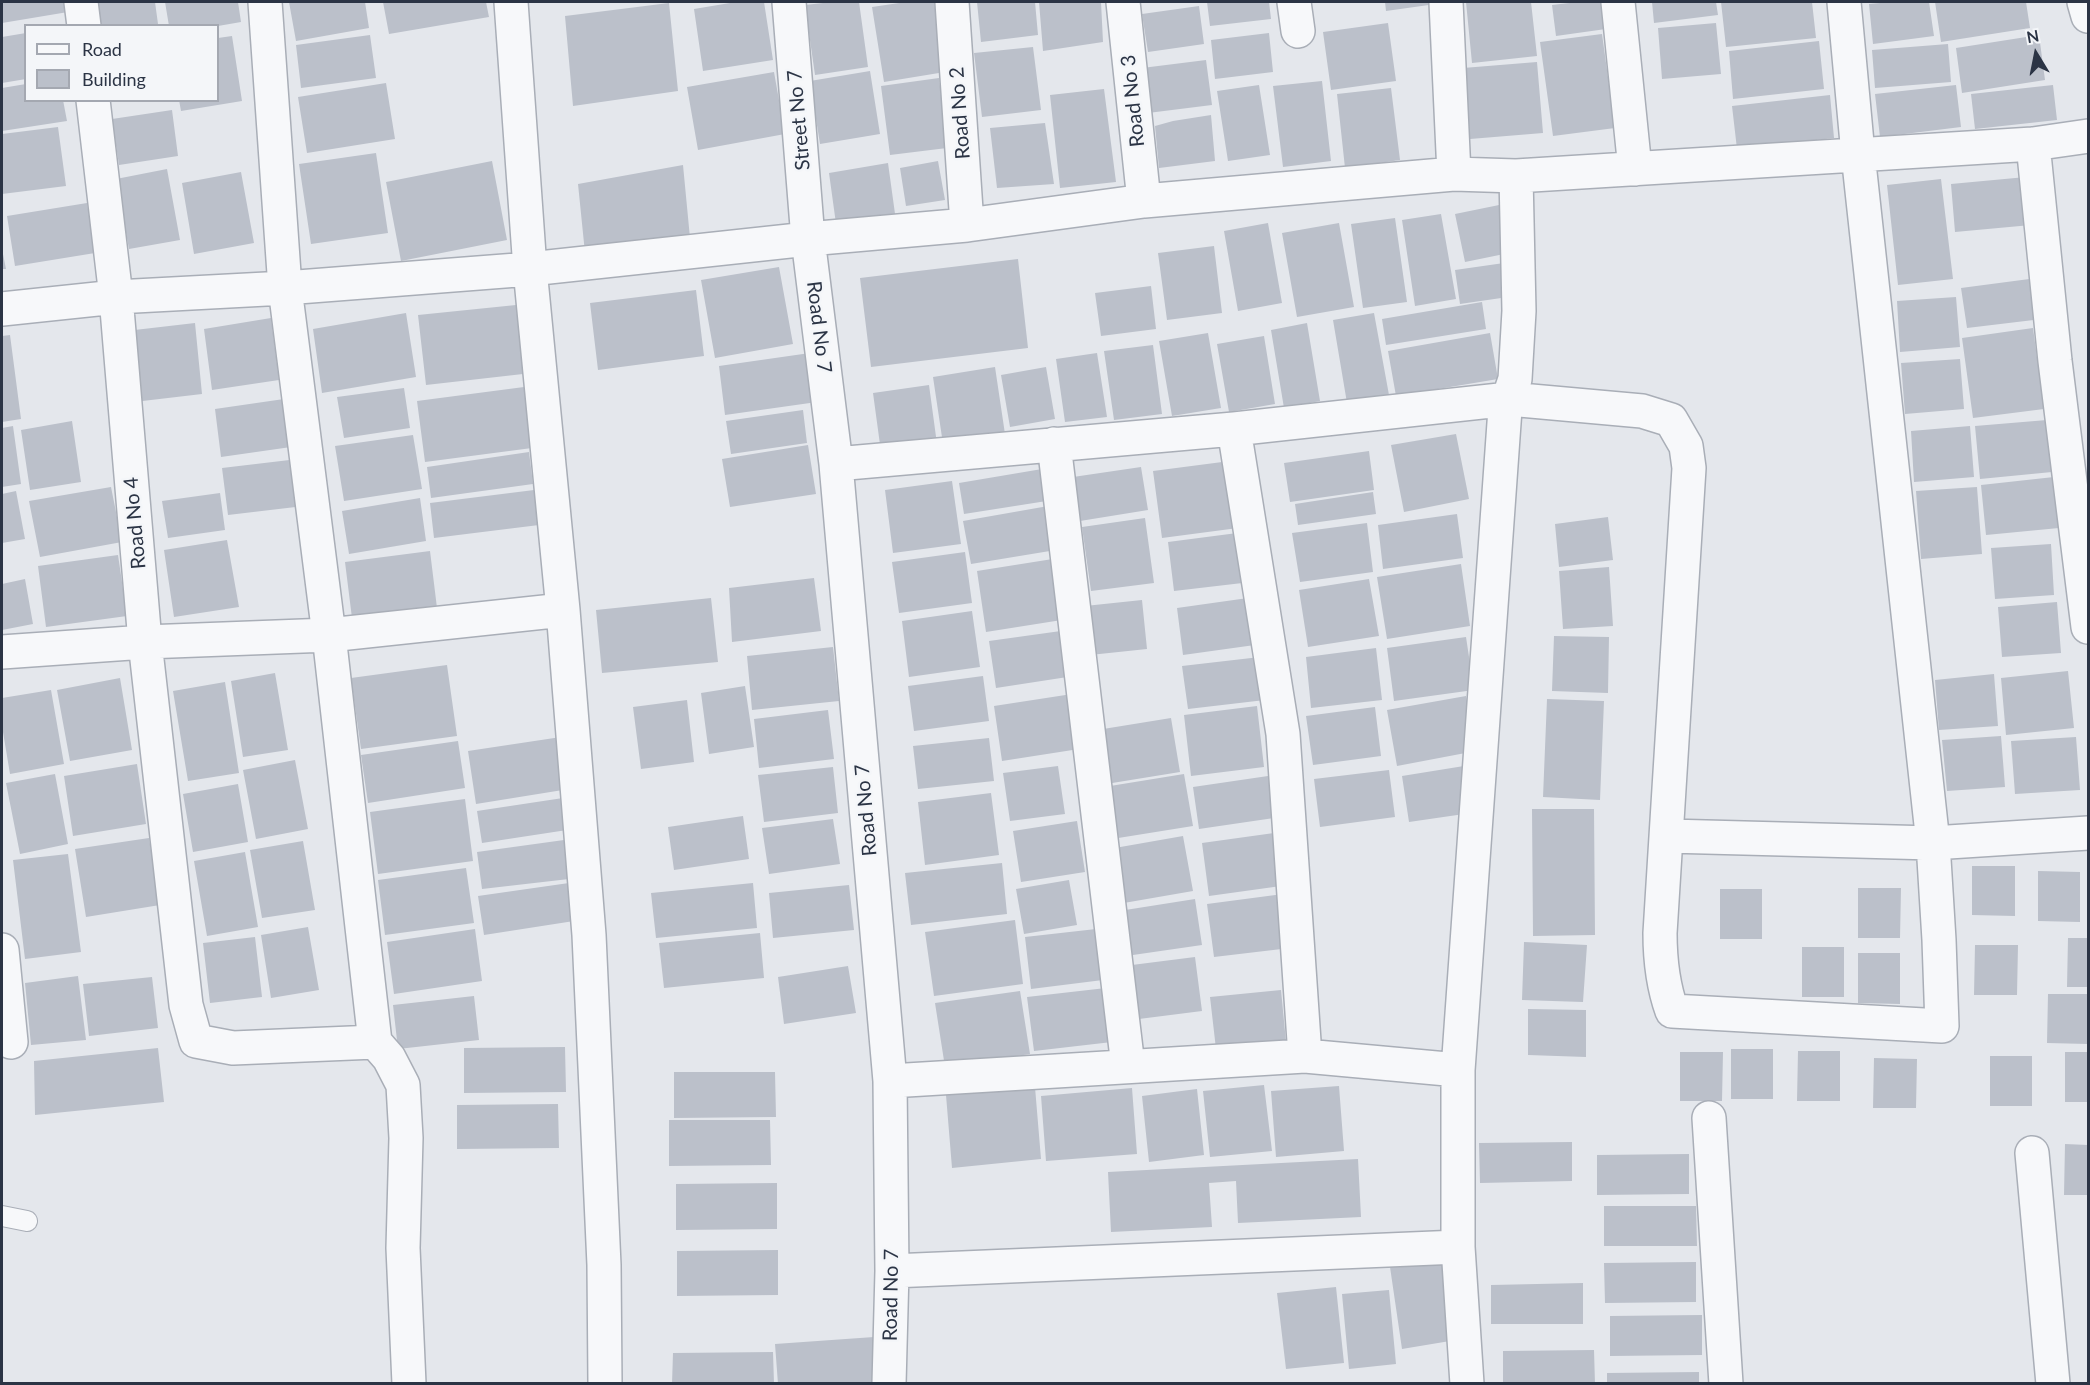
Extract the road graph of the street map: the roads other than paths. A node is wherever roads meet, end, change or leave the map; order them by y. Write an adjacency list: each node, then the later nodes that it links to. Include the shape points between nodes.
1 (81, 2): 12 (street)
2 (265, 2): 24 (street)
3 (511, 2): 23 (street)
4 (789, 2): 22 (street, Street No 7)
5 (952, 2): 21 (street, Road No 2)
6 (1123, 2): 20 (street, Road No 3)
7 (1446, 2): 18 (street)
8 (1618, 2): 17 (street)
9 (1844, 2): 16 (street)
10 (2084, 2): 11 (street)
11 (2088, 16)
12 (84, 24)
13 (93, 102): 25 (street, Road No 4)
14 (2088, 136): 15 (street)
15 (2033, 144): 16 (street); 32 (street)
16 (1858, 154): 17 (street); 38 (street)
17 (1635, 169): 19 (street)
18 (1454, 174): 19 (street); 20 (street)
19 (1516, 176): 27 (street, via 1519,310 1515,379)
20 (1144, 201): 21 (street)
21 (968, 225): 22 (street)
22 (808, 239): 23 (street); 30 (street, Road No 7)
23 (530, 269): 24 (street); 31 (street)
24 (285, 288): 25 (street); 33 (street)
25 (116, 297): 26 (street); 34 (street, Road No 4)
26 (2, 309)
27 (1509, 399): 28 (street); 37 (street, via 1660,415 1671,420 1686,446 1689,468); 44 (street)
28 (1234, 429): 29 (street); 42 (street, via 1283,734)
29 (1054, 444): 30 (street); 43 (street)
30 (836, 464): 45 (street, Road No 7)
31 (563, 610): 33 (street); 53 (street, via 589,935 604,1265)
32 (2088, 627)
33 (329, 636): 34 (street); 41 (street)
34 (145, 642): 35 (street); 41 (street, Road No 4, via 186,1005 196,1041 233,1048)
35 (2, 652)
36 (2088, 833): 38 (street)
37 (1668, 836): 38 (street); 38 (street, via 1660,953 1672,1011 1942,1026)
38 (1933, 843)
39 (2, 950): 40 (street)
40 (11, 1042)
41 (375, 1042): 52 (street, via 389,1058 403,1085 403,1248)
42 (1305, 1056): 43 (street); 44 (street)
43 (1128, 1066): 45 (street)
44 (1458, 1070): 50 (street)
45 (890, 1081): 51 (street, Road No 7)
46 (1709, 1118): 56 (street)
47 (2032, 1153): 57 (street)
48 (2, 1216): 49 (lane)
49 (27, 1221)
50 (1458, 1248): 51 (street); 55 (street)
51 (892, 1271): 54 (street, Road No 7)
52 (409, 1383)
53 (605, 1383)
54 (889, 1383)
55 (1467, 1383)
56 (1726, 1383)
57 (2053, 1383)

